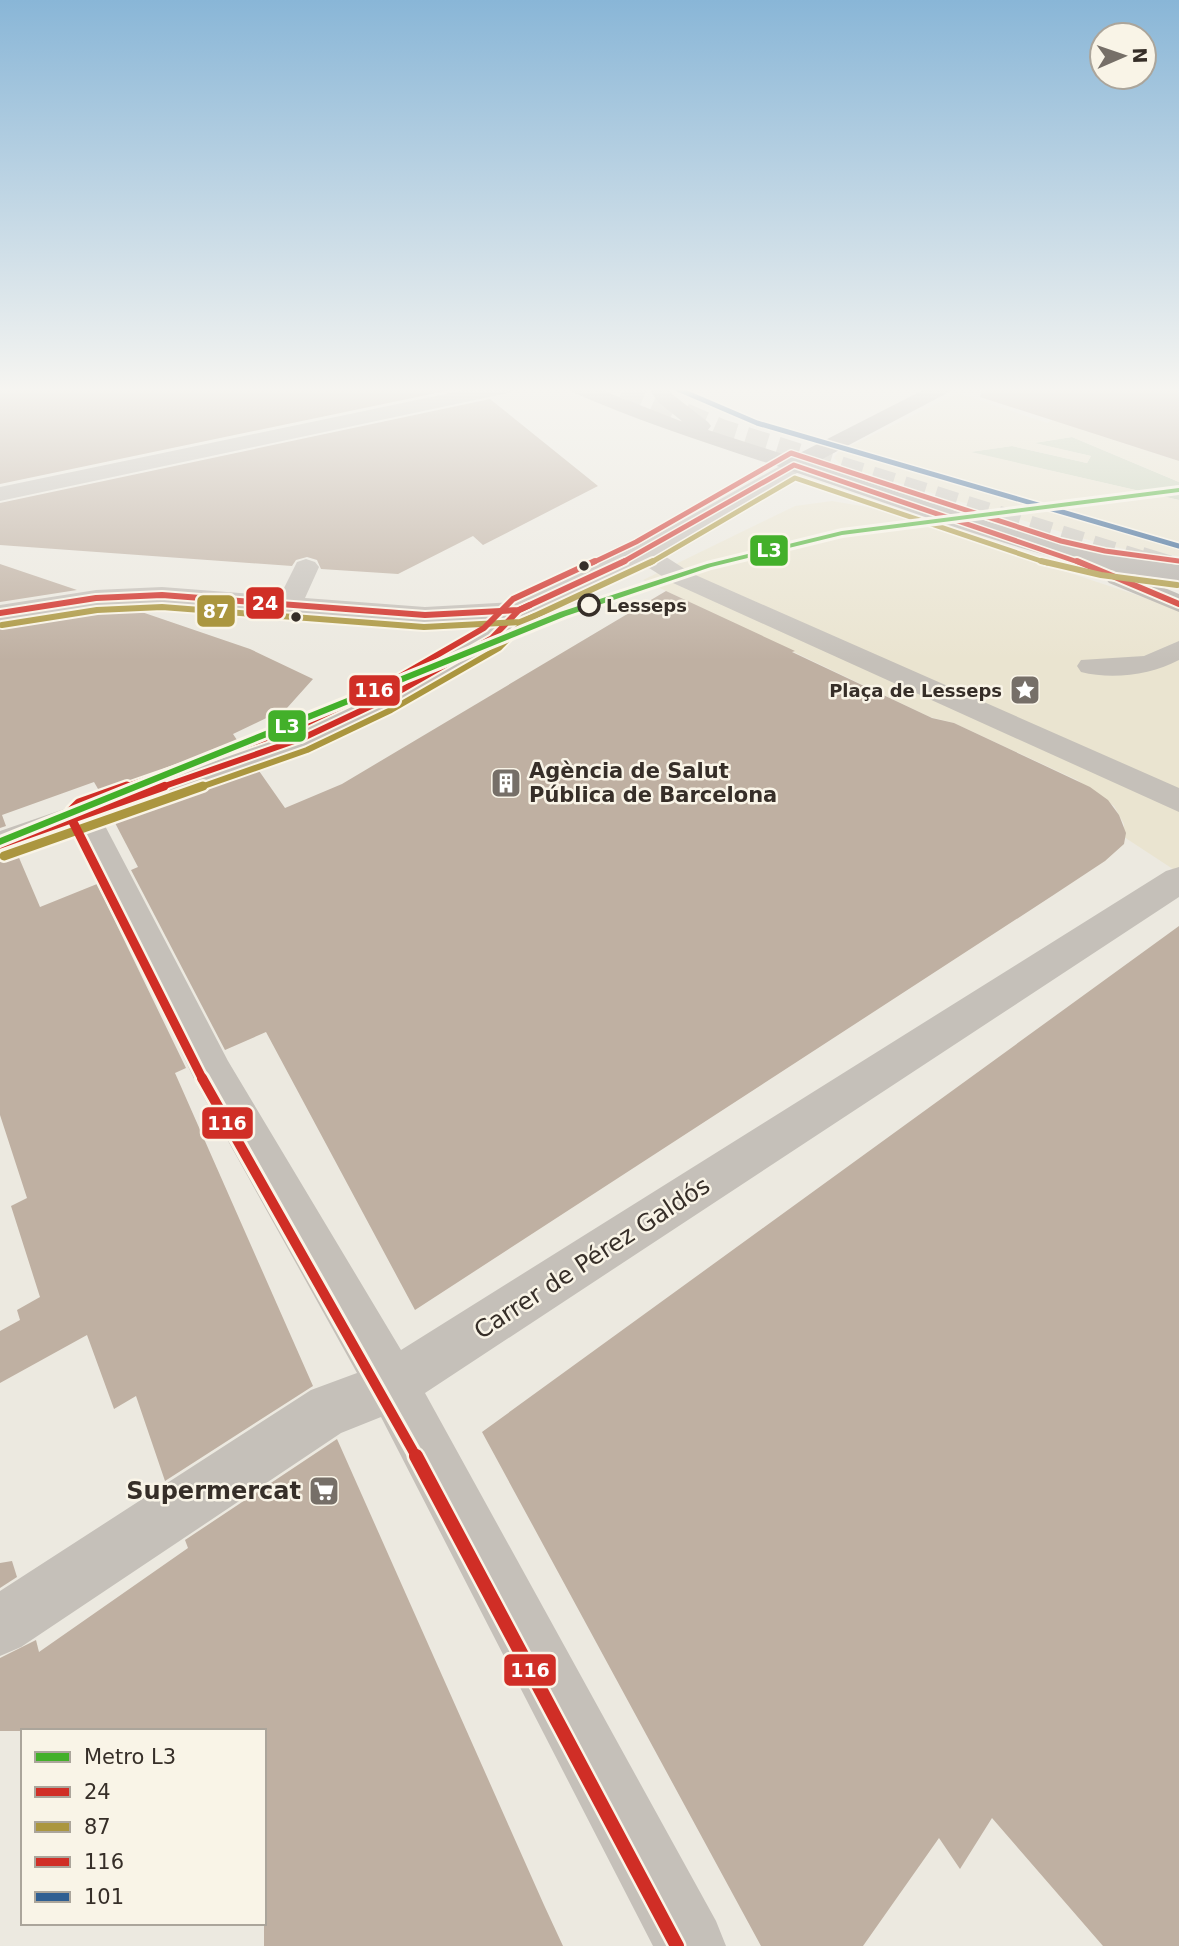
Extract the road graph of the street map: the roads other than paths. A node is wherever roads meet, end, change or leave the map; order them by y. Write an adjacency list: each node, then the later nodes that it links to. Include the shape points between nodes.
1 (77, 478): 4 (street)
2 (772, 478): 5 (street)
3 (832, 478): 6 (main road)
4 (0, 494)
5 (642, 553): 11 (street); 17 (street, via 682,578)
6 (1058, 553): 8 (main road); 9 (main road)
7 (306, 567): 10 (street)
8 (1179, 573)
9 (1179, 604)
10 (289, 605): 11 (street, via 425,615); 12 (street, via 162,595 96,598)
11 (519, 610): 18 (street, via 492,638 386,699 303,738)
12 (0, 613)
13 (1179, 649): 14 (street)
14 (1150, 664): 15 (street); 16 (street)
15 (1091, 666)
16 (1179, 685)
17 (1179, 801)
18 (83, 815): 19 (street); 21 (street, via 213,1074)
19 (0, 844)
20 (1179, 880): 21 (street, Carrer de Pérez Galdós)
21 (392, 1384): 22 (street, Carrer de Pérez Galdós, via 330,1409); 23 (street)
22 (0, 1626)
23 (691, 1946)

